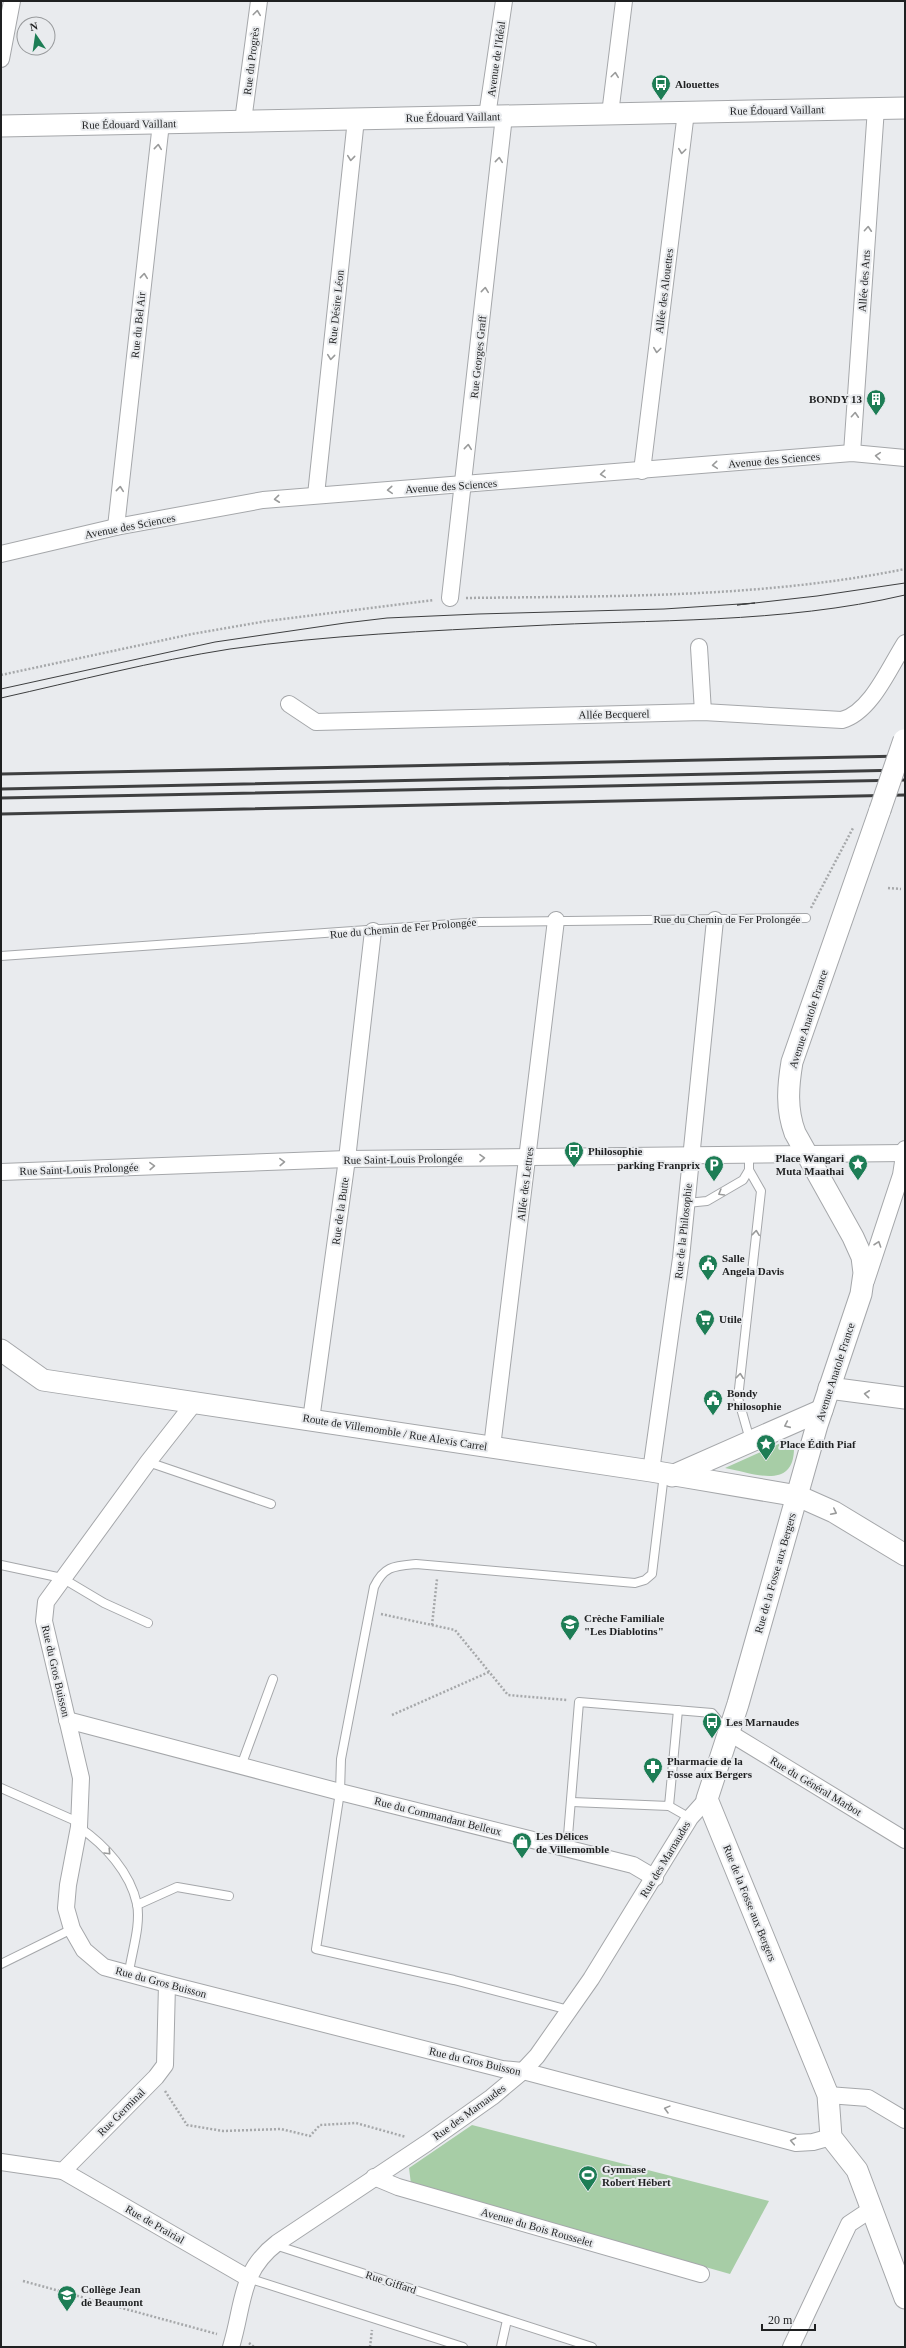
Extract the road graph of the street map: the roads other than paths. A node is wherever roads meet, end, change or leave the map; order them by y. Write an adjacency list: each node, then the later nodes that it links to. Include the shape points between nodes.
1 (12, 1): 5 (street)
2 (258, 1): 12 (street, Rue du Progrès, one-way to 2)
3 (504, 1): 10 (street, Avenue de l'Idéal)
4 (624, 1): 9 (street, one-way to 4)
5 (1, 59)
6 (876, 108): 7 (street, Rue Édouard Vaillant); 8 (street, Rue Édouard Vaillant); 15 (street, Allée des Arts, one-way to 6)
7 (905, 108)
8 (686, 112): 9 (street, Rue Édouard Vaillant); 17 (street, Allée des Alouettes, one-way to 17)
9 (610, 114): 10 (street, Rue Édouard Vaillant)
10 (496, 116): 11 (street, Rue Édouard Vaillant); 18 (street, Rue Georges Graff, one-way to 10)
11 (356, 119): 12 (street, Rue Édouard Vaillant); 19 (street, Rue Désire Léon, one-way to 19)
12 (243, 121): 13 (street, Rue Édouard Vaillant)
13 (161, 123): 14 (street, Rue Édouard Vaillant); 20 (street, Rue du Bel Air, one-way to 13)
14 (1, 126)
15 (852, 453): 16 (street, Avenue des Sciences, one-way to 15); 17 (street, Avenue des Sciences, one-way to 17)
16 (905, 458)
17 (642, 471): 18 (street, Avenue des Sciences, one-way to 18)
18 (464, 485): 19 (street, Avenue des Sciences, one-way to 19); 22 (street, Rue Georges Graff)
19 (316, 495): 20 (street, Avenue des Sciences, one-way to 20, via 263,500)
20 (116, 527): 21 (street, Avenue des Sciences)
21 (1, 554)
22 (450, 598)
23 (905, 643): 26 (street, Allée Becquerel, via 866,706 853,717 842,720)
24 (699, 647): 26 (street)
25 (289, 704): 26 (street, Allée Becquerel, via 316,722)
26 (703, 712)
27 (904, 739): 34 (street, Avenue Anatole France, bridge, via 792,1062 788,1086 790,1119)
28 (806, 918): 30 (lane, Rue du Chemin de Fer Prolongée)
29 (556, 920): 30 (lane, Rue du Chemin de Fer Prolongée); 31 (lane, Rue du Chemin de Fer Prolongée, via 480,922); 36 (street, Allée des Lettres)
30 (715, 920): 35 (street, Rue de la Philosophie)
31 (373, 931): 32 (lane, Rue du Chemin de Fer Prolongée); 37 (street, Rue de la Butte)
32 (1, 956)
33 (905, 1152): 34 (street, Rue Saint-Louis Prolongée); 41 (street, Avenue Anatole France, one-way to 33, via 899,1182)
34 (805, 1155): 38 (street, Rue Saint-Louis Prolongée); 41 (street, Avenue Anatole France, via 862,1257 864,1273)
35 (690, 1156): 36 (street, Rue Saint-Louis Prolongée); 38 (street, Rue Saint-Louis Prolongée); 40 (street, Rue de la Philosophie)
36 (528, 1157): 37 (street, Rue Saint-Louis Prolongée, one-way to 36); 49 (street, Allée des Lettres)
37 (347, 1160): 39 (street, Rue Saint-Louis Prolongée, one-way to 37); 47 (street, Rue de la Butte)
38 (749, 1163): 40 (lane, one-way to 40, via 743,1180 707,1201); 48 (lane, one-way to 38, via 738,1398 761,1191)
39 (1, 1172)
40 (687, 1203): 51 (street, Rue de la Philosophie)
41 (861, 1294): 43 (street, Avenue Anatole France)
42 (1, 1350): 45 (street, Route de Villemomble / Rue Alexis Carrel, via 43,1380)
43 (829, 1388): 44 (street, one-way to 43); 46 (street, Avenue Anatole France)
44 (905, 1398)
45 (195, 1402): 47 (street, Route de Villemomble / Rue Alexis Carrel); 50 (street, Rue du Gros Buisson)
46 (822, 1410): 48 (street, one-way to 48); 52 (street, Avenue Anatole France)
47 (311, 1420): 49 (street, Route de Villemomble / Rue Alexis Carrel)
48 (751, 1441): 51 (street)
49 (492, 1447): 51 (street, Route de Villemomble / Rue Alexis Carrel)
50 (148, 1462): 53 (lane); 56 (street, Rue du Gros Buisson)
51 (663, 1473): 52 (street, Route de Villemomble / Rue Alexis Carrel); 64 (lane, via 652,1574 645,1580 635,1583 439,1566 397,1565 381,1573 374,1587 341,1759)
52 (798, 1496): 54 (street, Route de Villemomble / Rue Alexis Carrel, one-way to 54, via 834,1512); 61 (street, Rue de la Fosse aux Bergers)
53 (270, 1504)
54 (905, 1555)
55 (1, 1565): 56 (lane)
56 (62, 1578): 57 (lane, via 104,1603); 60 (street, Rue du Gros Buisson, via 46,1602 44,1621)
57 (148, 1624)
58 (273, 1679): 62 (lane)
59 (678, 1710): 61 (lane, via 712,1713); 66 (lane, via 579,1702); 67 (lane)
60 (67, 1720): 62 (street, Rue du Commandant Belleux); 69 (street, Rue du Gros Buisson, via 81,1778)
61 (728, 1732): 65 (street, Rue de la Fosse aux Bergers); 70 (street, Rue du Général Marbot)
62 (241, 1766): 64 (street, Rue du Commandant Belleux)
63 (1, 1788): 69 (lane)
64 (340, 1792): 71 (street, Rue du Commandant Belleux); 79 (lane, via 316,1949 454,1980)
65 (707, 1799): 68 (street, Rue des Marnaudes); 81 (street, Rue de la Fosse aux Bergers)
66 (572, 1802): 67 (lane); 71 (lane)
67 (669, 1806): 68 (lane)
68 (690, 1818): 72 (street, Rue des Marnaudes)
69 (79, 1824): 74 (lane, one-way to 74, via 118,1864); 75 (street, Rue du Gros Buisson, via 66,1908)
70 (905, 1840)
71 (567, 1848): 72 (street, Rue du Commandant Belleux, via 633,1865)
72 (654, 1878): 79 (street, Rue des Marnaudes)
73 (229, 1896): 74 (lane, via 177,1887)
74 (137, 1905): 77 (lane)
75 (72, 1929): 76 (lane); 77 (street, Rue du Gros Buisson, via 84,1950 104,1967)
76 (1, 1964)
77 (129, 1972): 78 (street, Rue du Gros Buisson)
78 (167, 1984): 80 (street, Rue du Gros Buisson, via 502,2069); 85 (street, Rue Germinal, via 165,2065)
79 (569, 2010): 80 (street, Rue des Marnaudes, via 537,2056)
80 (523, 2071): 83 (street, Rue du Gros Buisson, one-way to 80, via 796,2143); 86 (street, Rue des Marnaudes, via 492,2097 427,2143)
81 (828, 2095): 82 (street, via 868,2098); 83 (street, Rue de la Fosse aux Bergers)
82 (905, 2120)
83 (831, 2137): 87 (street, via 857,2170)
84 (1, 2162): 85 (street)
85 (63, 2171): 90 (street, Rue de Prairial)
86 (374, 2176): 88 (street, Rue des Marnaudes); 89 (street, Avenue du Bois Rousselet, via 398,2187)
87 (870, 2210): 91 (street); 97 (street, via 849,2224)
88 (275, 2245): 90 (street, Rue des Marnaudes, via 259,2258); 92 (lane, Rue Giffard)
89 (701, 2274)
90 (248, 2278): 93 (street, Rue des Marnaudes); 94 (lane)
91 (905, 2298)
92 (507, 2320): 95 (lane); 96 (lane, Rue Giffard)
93 (233, 2342)
94 (463, 2347)
95 (501, 2347)
96 (592, 2347)
97 (791, 2347)

